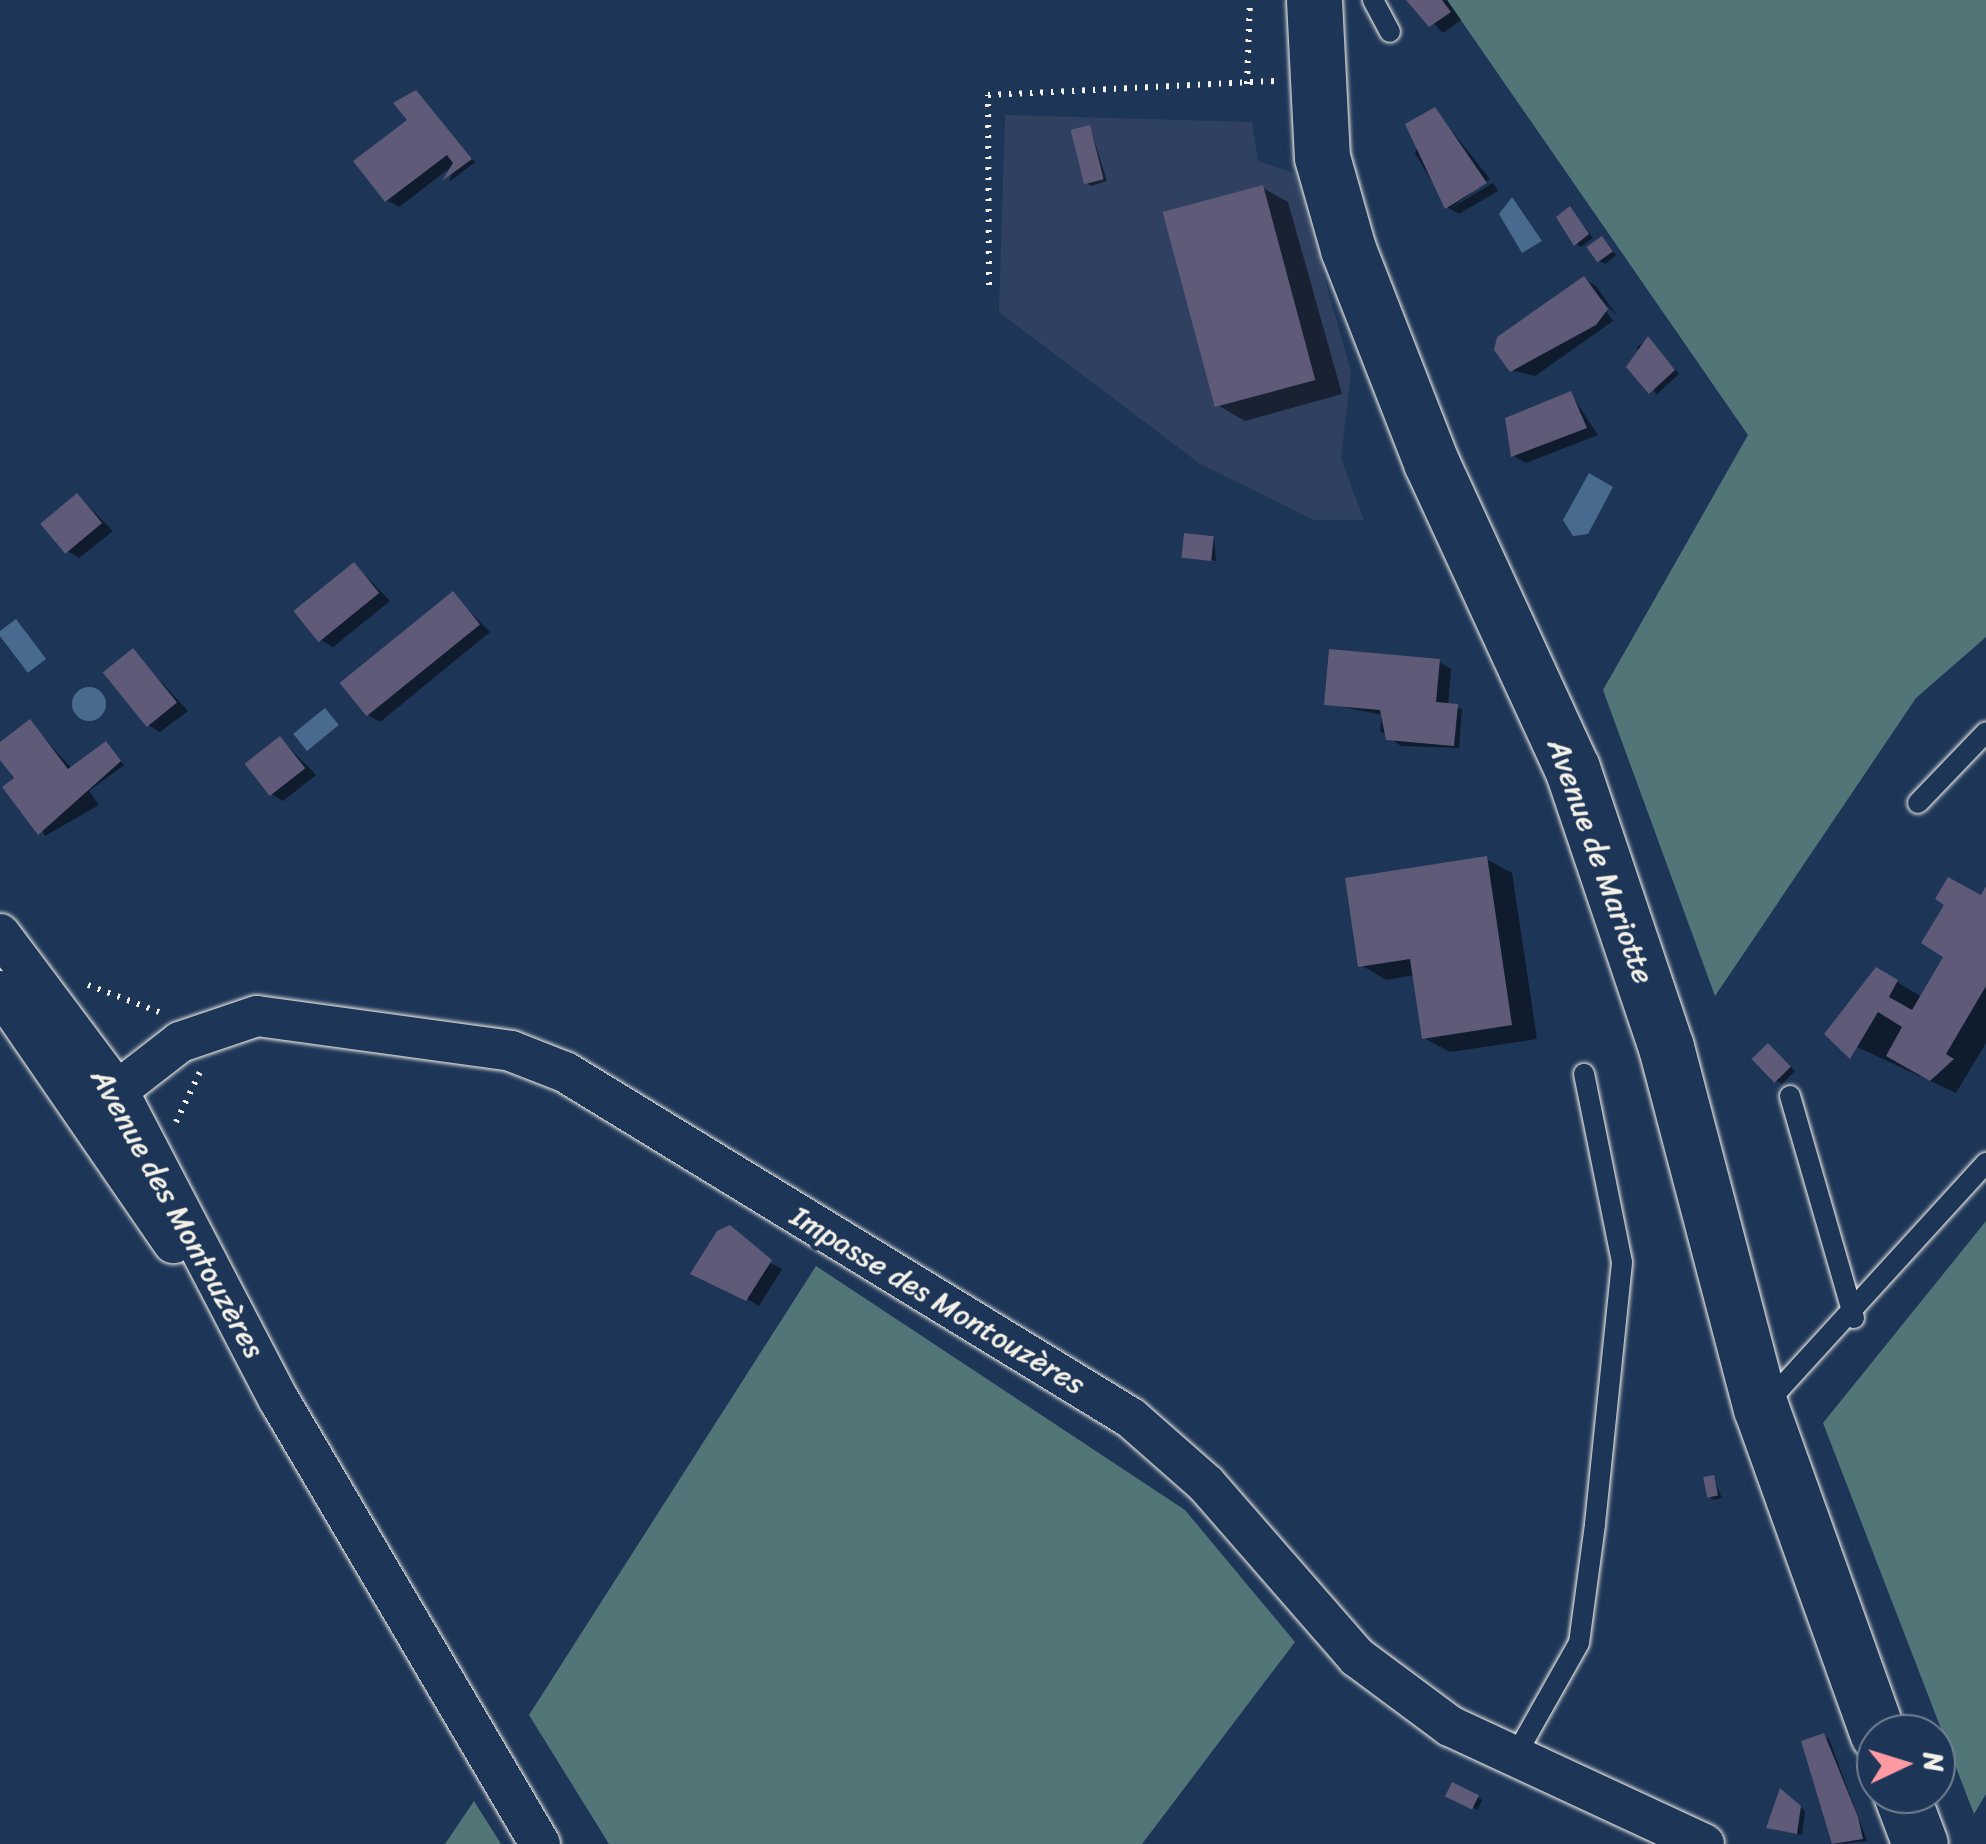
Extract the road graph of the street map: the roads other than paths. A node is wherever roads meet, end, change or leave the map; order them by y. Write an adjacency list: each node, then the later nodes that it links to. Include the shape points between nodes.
1 (1314, 0): 15 (main road, Avenue de Mariotte, via 1322,157 1348,250 1431,462 1572,768 1666,1047)
2 (1373, 0): 3 (lane)
3 (1390, 32)
4 (1986, 732): 5 (lane)
5 (1918, 802)
6 (0, 934): 9 (street, Avenue des Montouzères)
7 (0, 992): 11 (street, Avenue des Montouzères)
8 (1584, 1074): 17 (lane, via 1622,1262 1595,1524 1580,1643)
9 (119, 1093): 11 (street, Impasse des Montouzères); 14 (street, Avenue des Montouzères); 17 (street, Impasse des Montouzères, via 180,1042 258,1016 511,1052 565,1072 1131,1418 1206,1484 1358,1657)
10 (1790, 1096): 13 (lane)
11 (86, 1115): 14 (street, Avenue des Montouzères)
12 (1986, 1163): 13 (lane)
13 (1854, 1318): 15 (lane)
14 (279, 1400): 19 (street, Avenue des Montouzères)
15 (1761, 1408): 16 (main road, Avenue de Mariotte)
16 (1871, 1714)
17 (1512, 1762): 20 (street, Impasse des Montouzères)
18 (1908, 1814): 21 (main road)
19 (540, 1844)
20 (1704, 1844)
21 (1920, 1844)

